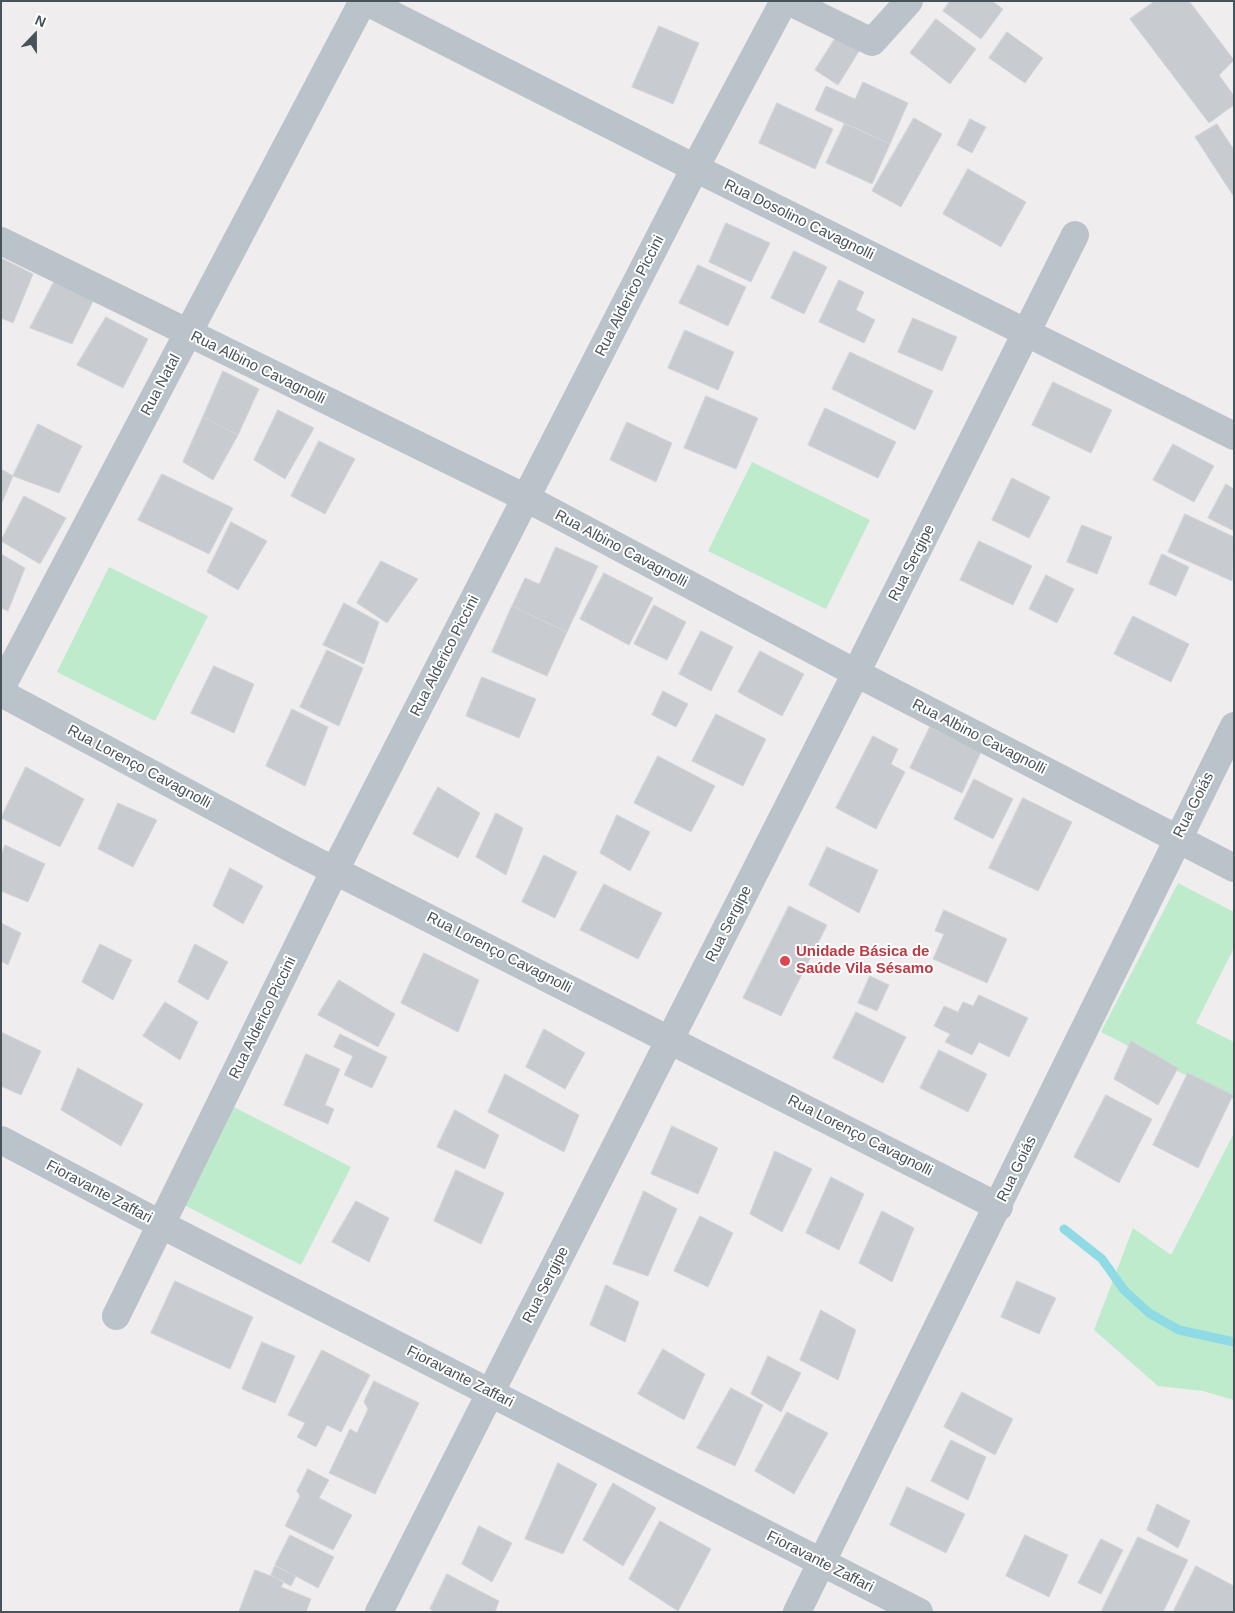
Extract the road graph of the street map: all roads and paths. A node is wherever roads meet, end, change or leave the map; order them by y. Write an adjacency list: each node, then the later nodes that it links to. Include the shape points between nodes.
1 (364, 1): 5 (street, Rua Dosolino Cavagnolli); 9 (street, Rua Natal)
2 (784, 1): 5 (street, Rua Alderico Piccini)
3 (788, 1): 4 (street, via 872,42)
4 (909, 1)
5 (695, 168): 8 (street, Rua Dosolino Cavagnolli); 11 (street, Rua Alderico Piccini)
6 (1075, 235): 8 (street, Rua Sergipe)
7 (1, 242): 9 (street, Rua Albino Cavagnolli)
8 (1028, 332): 10 (street, Rua Dosolino Cavagnolli); 12 (street, Rua Sergipe)
9 (188, 334): 11 (street, Rua Albino Cavagnolli); 13 (street, Rua Natal)
10 (1234, 436)
11 (526, 498): 12 (street, Rua Albino Cavagnolli); 18 (street, Rua Alderico Piccini)
12 (856, 673): 16 (street, Rua Albino Cavagnolli); 19 (street, Rua Sergipe)
13 (1, 688)
14 (1, 693): 18 (street, Rua Lorenço Cavagnolli)
15 (1234, 726): 16 (street, Rua Goiás)
16 (1176, 839): 17 (street, Rua Albino Cavagnolli); 21 (street, Rua Goiás)
17 (1234, 868)
18 (335, 870): 19 (street, Rua Lorenço Cavagnolli); 22 (street, Rua Alderico Piccini)
19 (670, 1039): 21 (street, Rua Lorenço Cavagnolli); 24 (street, Rua Sergipe)
20 (1, 1140): 22 (street, Fioravante Zaffari)
21 (999, 1206): 25 (street, Rua Goiás)
22 (162, 1225): 23 (street, Rua Alderico Piccini); 24 (street, Fioravante Zaffari)
23 (116, 1316)
24 (492, 1392): 25 (street, Fioravante Zaffari); 26 (street, Rua Sergipe)
25 (822, 1564): 27 (street, Rua Goiás); 28 (street, Fioravante Zaffari)
26 (379, 1612)
27 (797, 1612)
28 (919, 1612)

